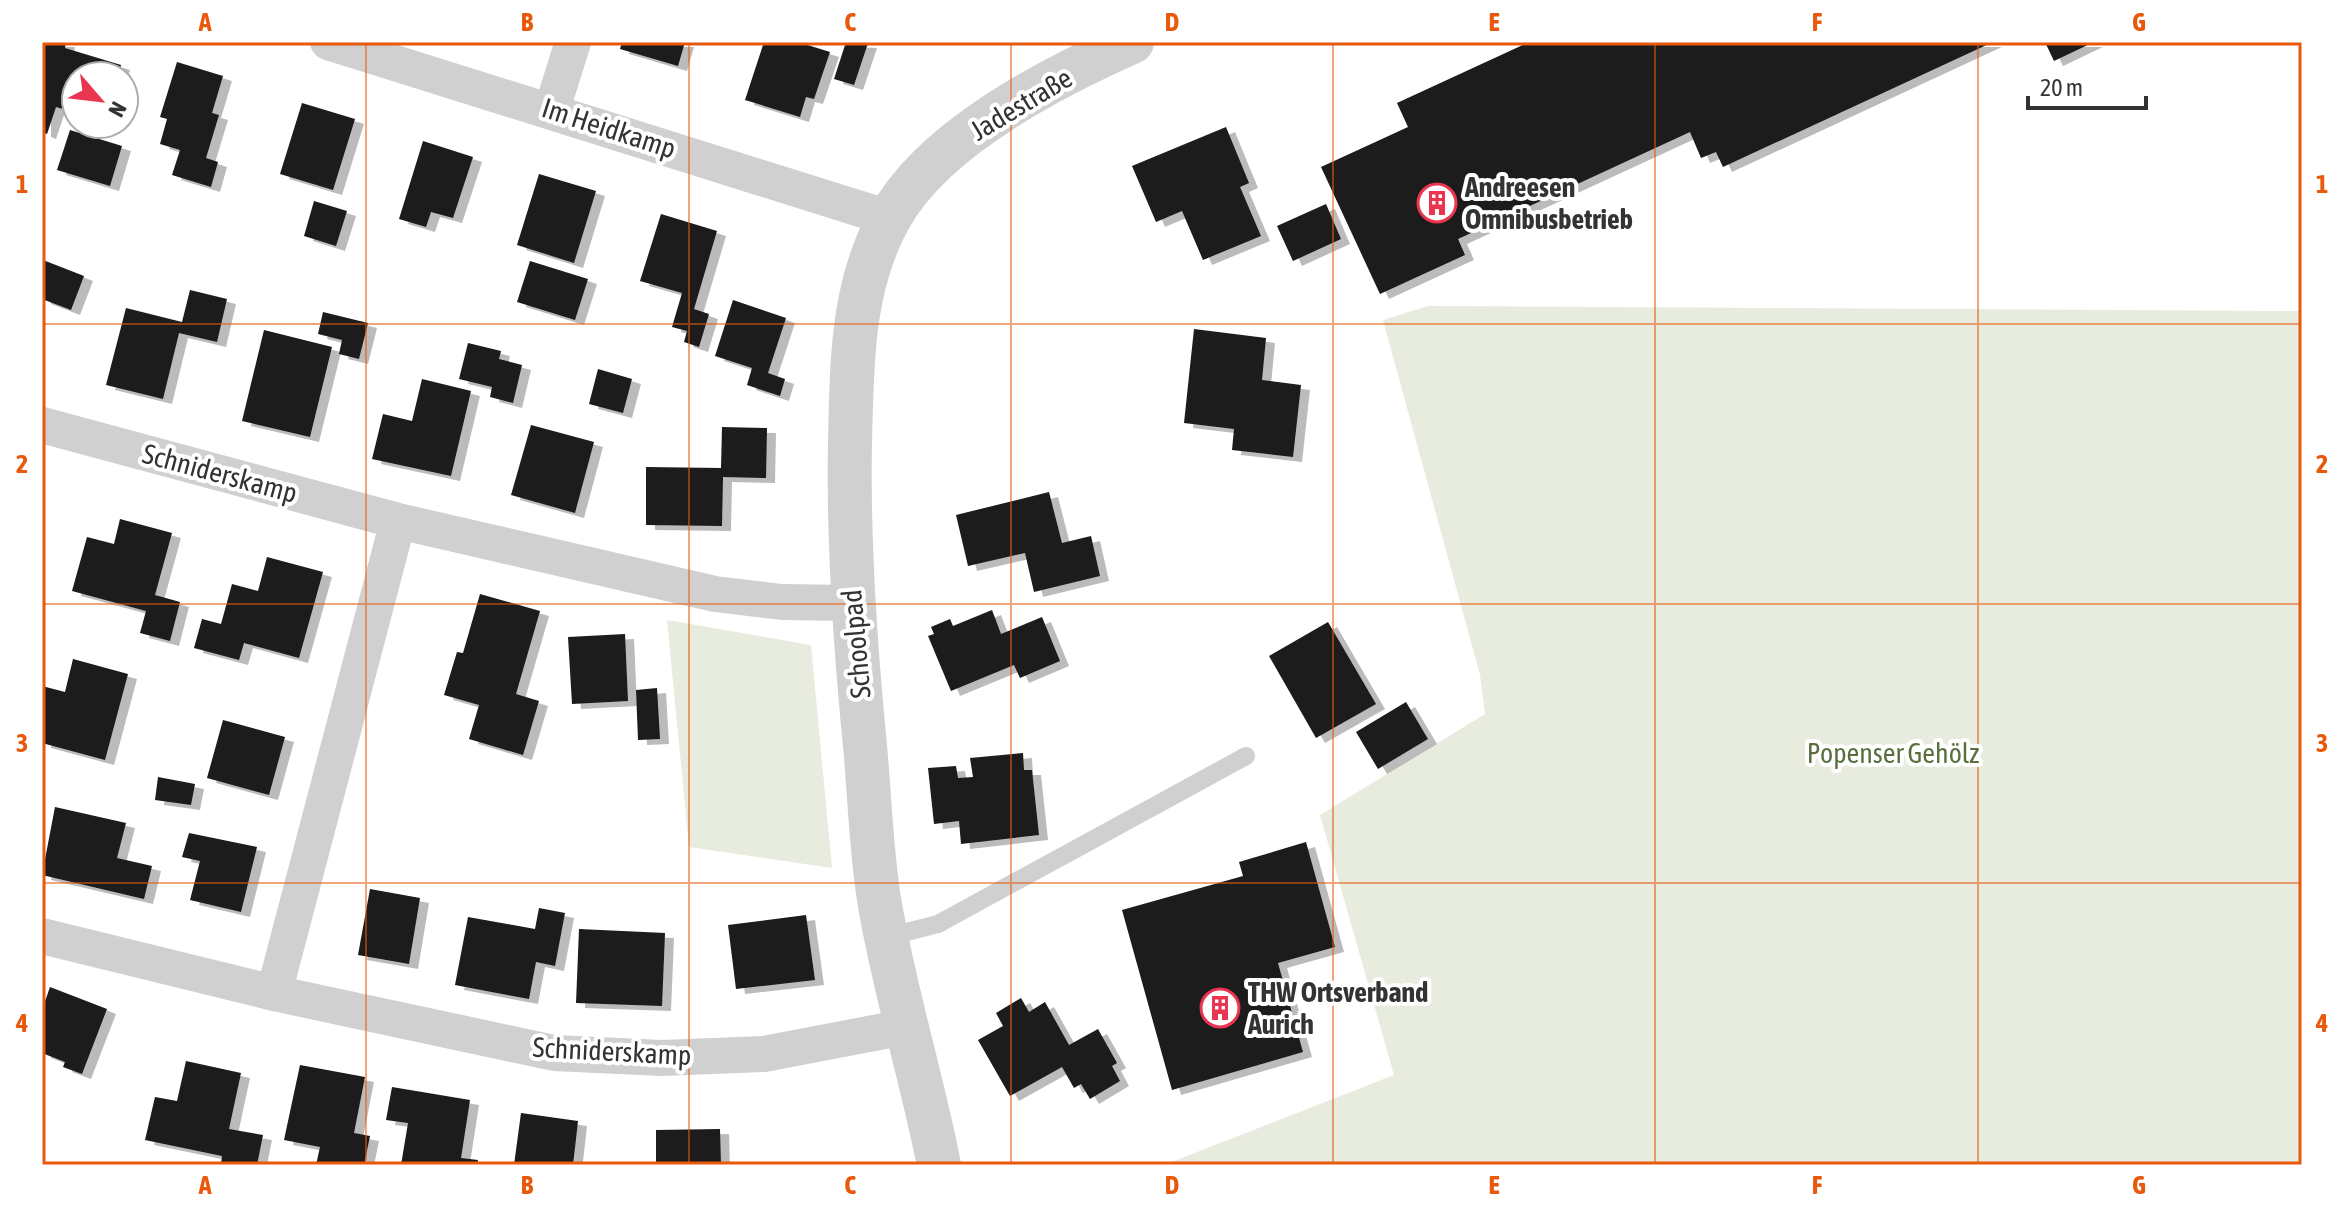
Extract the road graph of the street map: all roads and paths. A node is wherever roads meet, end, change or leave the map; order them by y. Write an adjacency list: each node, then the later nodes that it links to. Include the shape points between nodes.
1 (328, 42): 4 (street, Im Heidkamp)
2 (573, 42): 4 (street)
3 (1122, 44): 5 (street, Jadestraße)
4 (552, 109): 6 (street, Im Heidkamp)
5 (952, 145): 6 (street, Schoolpad, via 919,177)
6 (889, 218): 9 (street, Schoolpad, via 864,277 852,343)
7 (42, 425): 8 (street, Schniderskamp)
8 (398, 521): 9 (street, Schniderskamp, via 715,594); 13 (street)
9 (851, 603): 12 (street, Schoolpad)
10 (1246, 756): 12 (lane, via 938,924)
11 (42, 936): 13 (street, Schniderskamp)
12 (887, 937): 14 (street, Schoolpad)
13 (274, 993): 14 (street, Schniderskamp, via 554,1053 662,1058 764,1054)
14 (905, 1027): 15 (street, Schoolpad)
15 (939, 1165)

